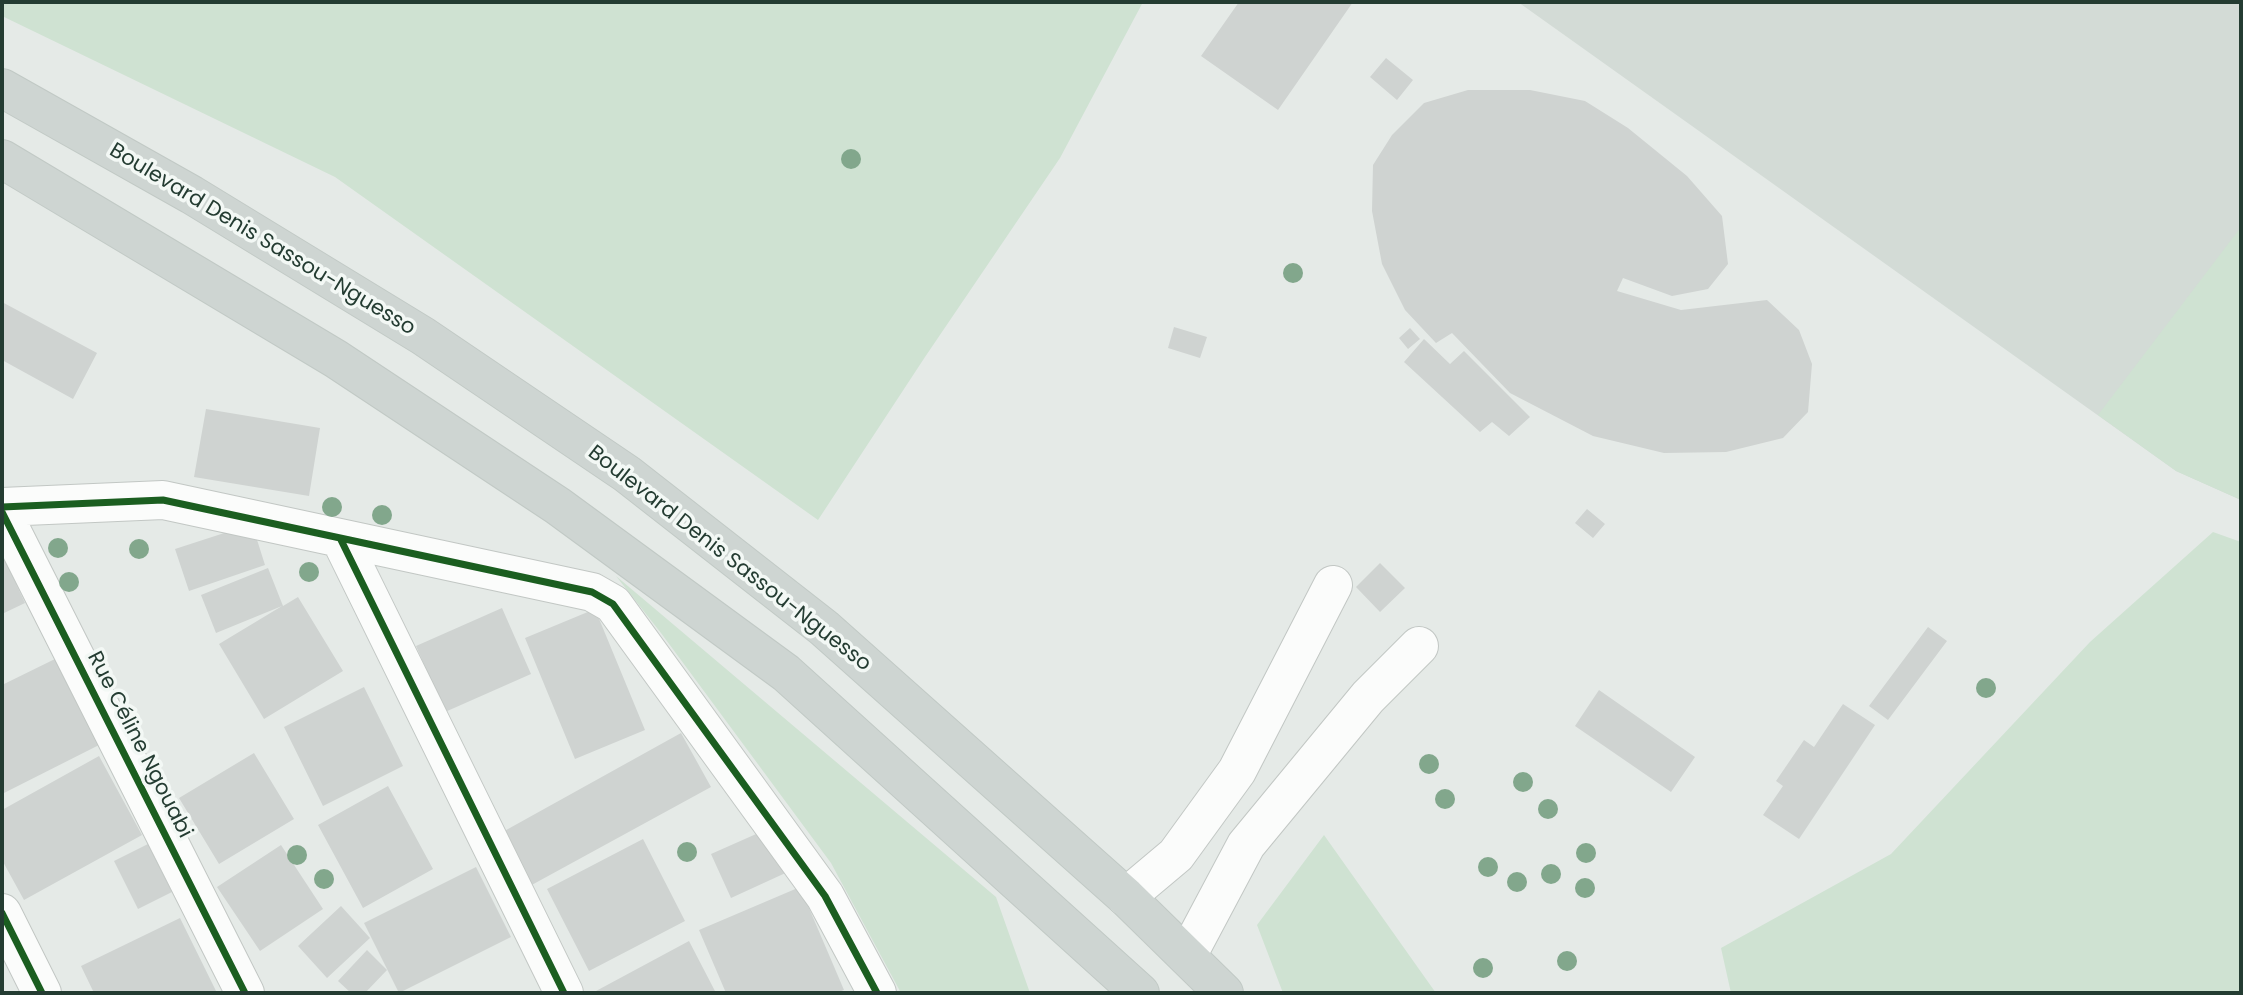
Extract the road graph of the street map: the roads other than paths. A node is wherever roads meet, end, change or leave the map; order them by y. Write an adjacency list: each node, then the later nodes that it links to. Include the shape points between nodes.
1 (2, 88): 7 (main road, Boulevard Denis Sassou-Nguesso, via 192,195 411,329 628,474 824,628)
2 (2, 159): 11 (main road, via 336,359 558,506 765,657)
3 (2, 510): 4 (street, via 163,500); 13 (street, Rue Céline Ngouabi)
4 (341, 540): 14 (street); 15 (street, via 592,592 613,604 825,896)
5 (1333, 584): 7 (street, via 1237,771 1176,855)
6 (1419, 646): 10 (street, via 1368,697 1246,845)
7 (1126, 897): 9 (main road, Boulevard Denis Sassou-Nguesso)
8 (2, 913): 12 (street)
9 (1159, 928): 10 (main road, Boulevard Denis Sassou-Nguesso); 11 (main road)
10 (1187, 956): 16 (main road, Boulevard Denis Sassou-Nguesso)
11 (1127, 981)
12 (42, 993)
13 (245, 993)
14 (564, 993)
15 (877, 993)
16 (1224, 993)

